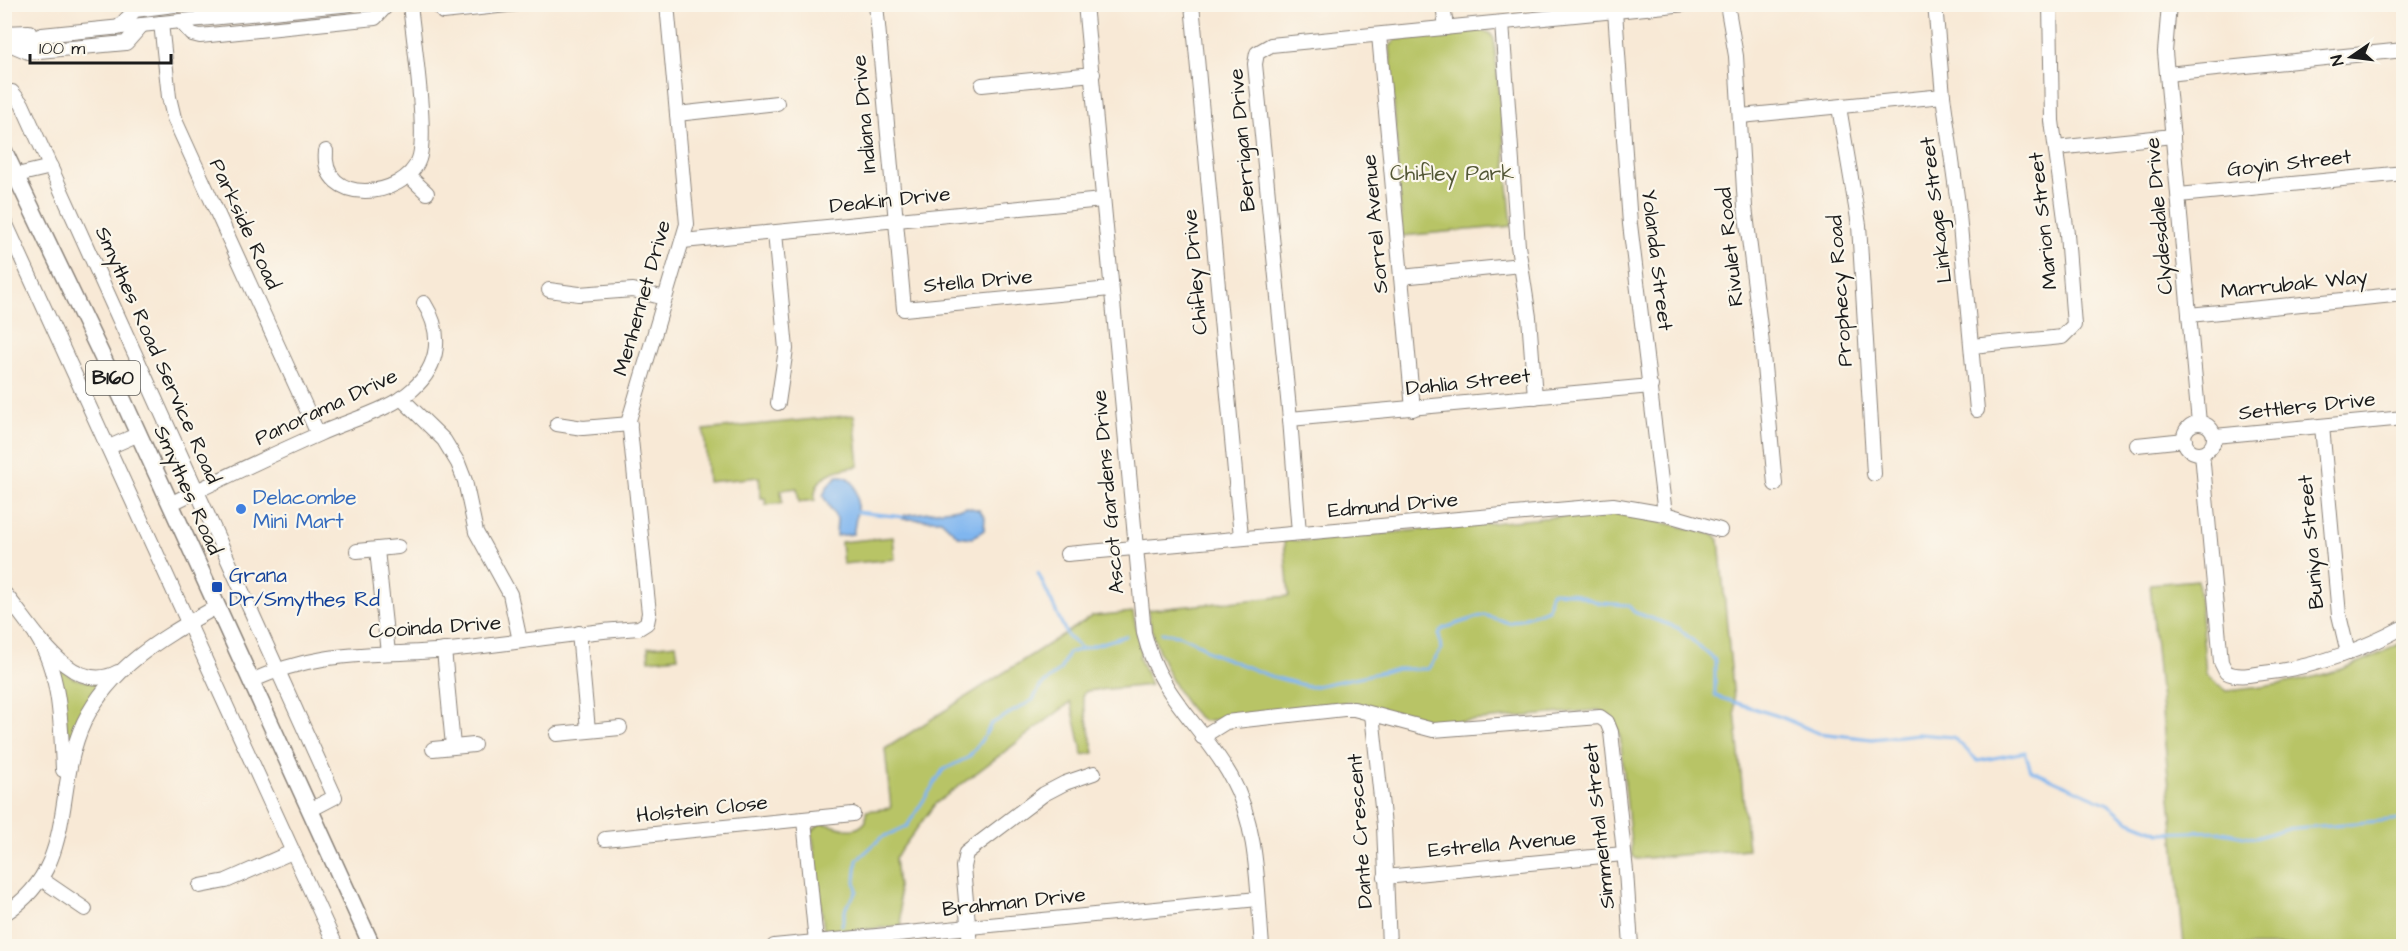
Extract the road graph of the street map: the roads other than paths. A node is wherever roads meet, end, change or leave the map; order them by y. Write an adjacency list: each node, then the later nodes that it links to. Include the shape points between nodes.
1 (182, 4): 24 (street, via 135,9)
2 (351, 4): 16 (street)
3 (388, 4): 20 (street, via 375,18 200,36 192,34)
4 (410, 4): 47 (street, via 422,140 420,157)
5 (437, 4): 6 (street, via 444,12)
6 (517, 4)
7 (667, 4): 38 (street, Menhennet Drive)
8 (876, 4): 52 (street, Indiana Drive)
9 (1085, 4): 31 (street, Ascot Gardens Drive)
10 (1192, 4): 90 (street, Chifley Drive)
11 (1443, 4): 25 (street)
12 (1727, 4): 39 (street, Rivulet Road)
13 (1935, 4): 35 (street, Linkage Street)
14 (2050, 4): 41 (street, Marion Street, via 2050,79)
15 (2169, 4): 32 (street, Clydesdale Drive)
16 (339, 5): 18 (street)
17 (1679, 5): 19 (street, Berrigan Drive)
18 (312, 6): 20 (street)
19 (1615, 11): 22 (street, Berrigan Drive); 64 (street, Yolanda Street, via 1630,224)
20 (180, 21): 21 (street)
21 (161, 23): 23 (street); 77 (street, Parkside Road, via 174,118)
22 (1502, 23): 25 (street, Berrigan Drive); 55 (street)
23 (142, 25): 24 (street); 29 (street, via 126,43 28,52)
24 (118, 28): 27 (street)
25 (1446, 28): 28 (street, Berrigan Drive)
26 (4, 33): 27 (street)
27 (42, 35): 29 (street)
28 (1379, 35): 56 (street, Sorrel Avenue); 71 (street, Berrigan Drive, via 1268,46 1260,49 1255,59)
29 (5, 43)
30 (2403, 50): 32 (street)
31 (1093, 74): 33 (street); 50 (street, Ascot Gardens Drive)
32 (2167, 74): 40 (street, Clydesdale Drive)
33 (982, 85)
34 (12, 92): 44 (street, Smythes Road Service Road, via 22,104)
35 (1942, 96): 37 (street); 63 (street, Linkage Street, via 1958,204)
36 (777, 103): 38 (street)
37 (1839, 107): 39 (street); 83 (street, Prophecy Road, via 1859,225)
38 (677, 114): 54 (street, Menhennet Drive, via 687,221)
39 (1741, 116): 84 (street, Rivulet Road, via 1745,207)
40 (2173, 136): 41 (street); 49 (street, Clydesdale Drive)
41 (2056, 148): 63 (street, Marion Street, via 2073,328 2062,337)
42 (4, 151): 46 (main road, Smythes Road / B160)
43 (326, 151): 47 (street, via 331,177 348,189 365,191 389,186)
44 (51, 167): 46 (street); 85 (street, Smythes Road Service Road)
45 (2403, 172): 49 (street, Goyin Street)
46 (17, 175): 76 (main road, Smythes Road / B160)
47 (409, 176): 48 (street)
48 (428, 193)
49 (2178, 195): 62 (street, Clydesdale Drive)
50 (1102, 200): 52 (street, Deakin Drive); 57 (street, Ascot Gardens Drive)
51 (4, 220): 81 (street)
52 (895, 220): 53 (street, Deakin Drive); 57 (street, Stella Drive, via 904,309)
53 (775, 233): 54 (street, Deakin Drive); 67 (street, via 786,350)
54 (683, 241): 60 (street, Menhennet Drive)
55 (1521, 266): 56 (street); 65 (street)
56 (1401, 277): 68 (street, Sorrel Avenue)
57 (1110, 289): 92 (street, Ascot Gardens Drive)
58 (549, 290): 60 (street, via 579,294 630,290)
59 (2403, 294): 62 (street, Marrubak Way)
60 (665, 298): 74 (street, Menhennet Drive, via 630,412)
61 (424, 303): 66 (street, Panorama Drive, via 435,329 435,355 422,379)
62 (2189, 315): 72 (street, Clydesdale Drive)
63 (1972, 346): 69 (street, Linkage Street)
64 (1650, 386): 65 (street, Dahlia Street); 87 (street, Yolanda Street)
65 (1535, 397): 68 (street, Dahlia Street)
66 (401, 398): 77 (street, Panorama Drive); 103 (street, via 444,440 458,463 476,532 510,594)
67 (778, 402)
68 (1413, 409): 71 (street, Dahlia Street)
69 (1977, 410)
70 (2403, 418): 75 (street, Settlers Drive)
71 (1290, 419): 89 (street, Berrigan Drive)
72 (2199, 423): 78 (street, via 2208,425); 79 (street, via 2187,429)
73 (557, 424): 74 (street, via 583,428)
74 (630, 424): 98 (street, Menhennet Drive)
75 (2322, 426): 78 (street, Settlers Drive); 106 (street, Buniya Street, via 2338,615)
76 (139, 434): 81 (street); 86 (main road, Smythes Road / B160)
77 (318, 434): 85 (street, Panorama Drive)
78 (2214, 436): 82 (street, via 2211,447)
79 (2185, 440): 80 (street); 82 (street, via 2190,450)
80 (2137, 445)
81 (109, 447): 99 (street)
82 (2202, 453): 106 (street, via 2223,669 2238,676 2274,672)
83 (1874, 474)
84 (1775, 484)
85 (195, 492): 86 (street, Panorama Drive); 107 (street, Smythes Road Service Road)
86 (170, 504): 97 (main road, Smythes Road / B160)
87 (1665, 514): 88 (street, Edmund Drive); 89 (street, Edmund Drive, via 1613,506)
88 (1720, 530)
89 (1299, 533): 90 (street, Edmund Drive)
90 (1241, 537): 92 (street, Edmund Drive)
91 (398, 547): 93 (street)
92 (1134, 547): 95 (street, Edmund Drive); 114 (street, Ascot Gardens Drive, via 1149,654 1168,692)
93 (377, 550): 94 (street); 105 (street)
94 (357, 551)
95 (1067, 554)
96 (4, 593): 102 (street)
97 (216, 607): 99 (street); 109 (main road, Smythes Road / B160)
98 (646, 616): 101 (street, Cooinda Drive, via 627,629)
99 (188, 623): 108 (street); 124 (street)
100 (2403, 627): 106 (street)
101 (579, 633): 103 (street, Cooinda Drive); 112 (street)
102 (36, 634): 108 (street, via 75,672 105,677); 119 (street, via 46,653 57,694)
103 (520, 641): 104 (street, Cooinda Drive)
104 (444, 650): 105 (street, Cooinda Drive); 116 (street)
105 (388, 652): 107 (street, Cooinda Drive, via 334,656)
106 (2348, 653)
107 (277, 669): 109 (street, Cooinda Drive); 120 (street, Smythes Road Service Road, via 335,797)
108 (120, 671): 119 (street, via 84,722 71,758)
109 (250, 681): 120 (main road, Smythes Road / B160)
110 (1372, 714): 114 (street, Simmental Street, via 1344,709 1226,722); 125 (street, Simmental Street, via 1433,730 1603,718 1611,730); 126 (street, Dante Crescent, via 1382,795)
111 (620, 728): 112 (street)
112 (588, 730): 113 (street)
113 (558, 734)
114 (1202, 737): 129 (street, Ascot Gardens Drive, via 1225,768 1245,809)
115 (474, 745): 116 (street)
116 (453, 746): 117 (street)
117 (433, 749)
118 (1094, 773): 132 (street, via 1044,794 966,854 963,864)
119 (64, 796): 127 (street, via 60,838)
120 (310, 810): 135 (main road, Smythes Road / B160)
121 (853, 814): 122 (street, Holstein Close)
122 (804, 820): 123 (street, Holstein Close); 133 (street)
123 (605, 839)
124 (292, 852): 128 (street, via 230,880); 134 (street)
125 (1623, 854): 126 (street, Estrella Avenue); 140 (street, Simmental Street, via 1630,870)
126 (1385, 877): 139 (street, Dante Crescent)
127 (41, 879): 130 (street); 131 (street)
128 (200, 886)
129 (1258, 899): 132 (street, Brahman Drive); 138 (street, Ascot Gardens Drive)
130 (85, 909)
131 (4, 914)
132 (969, 928): 133 (street, Brahman Drive); 137 (street)
133 (816, 942): 136 (street, Brahman Drive)
134 (336, 946)
135 (372, 946)
136 (774, 946)
137 (970, 946)
138 (1262, 946)
139 (1389, 946)
140 (1631, 946)

